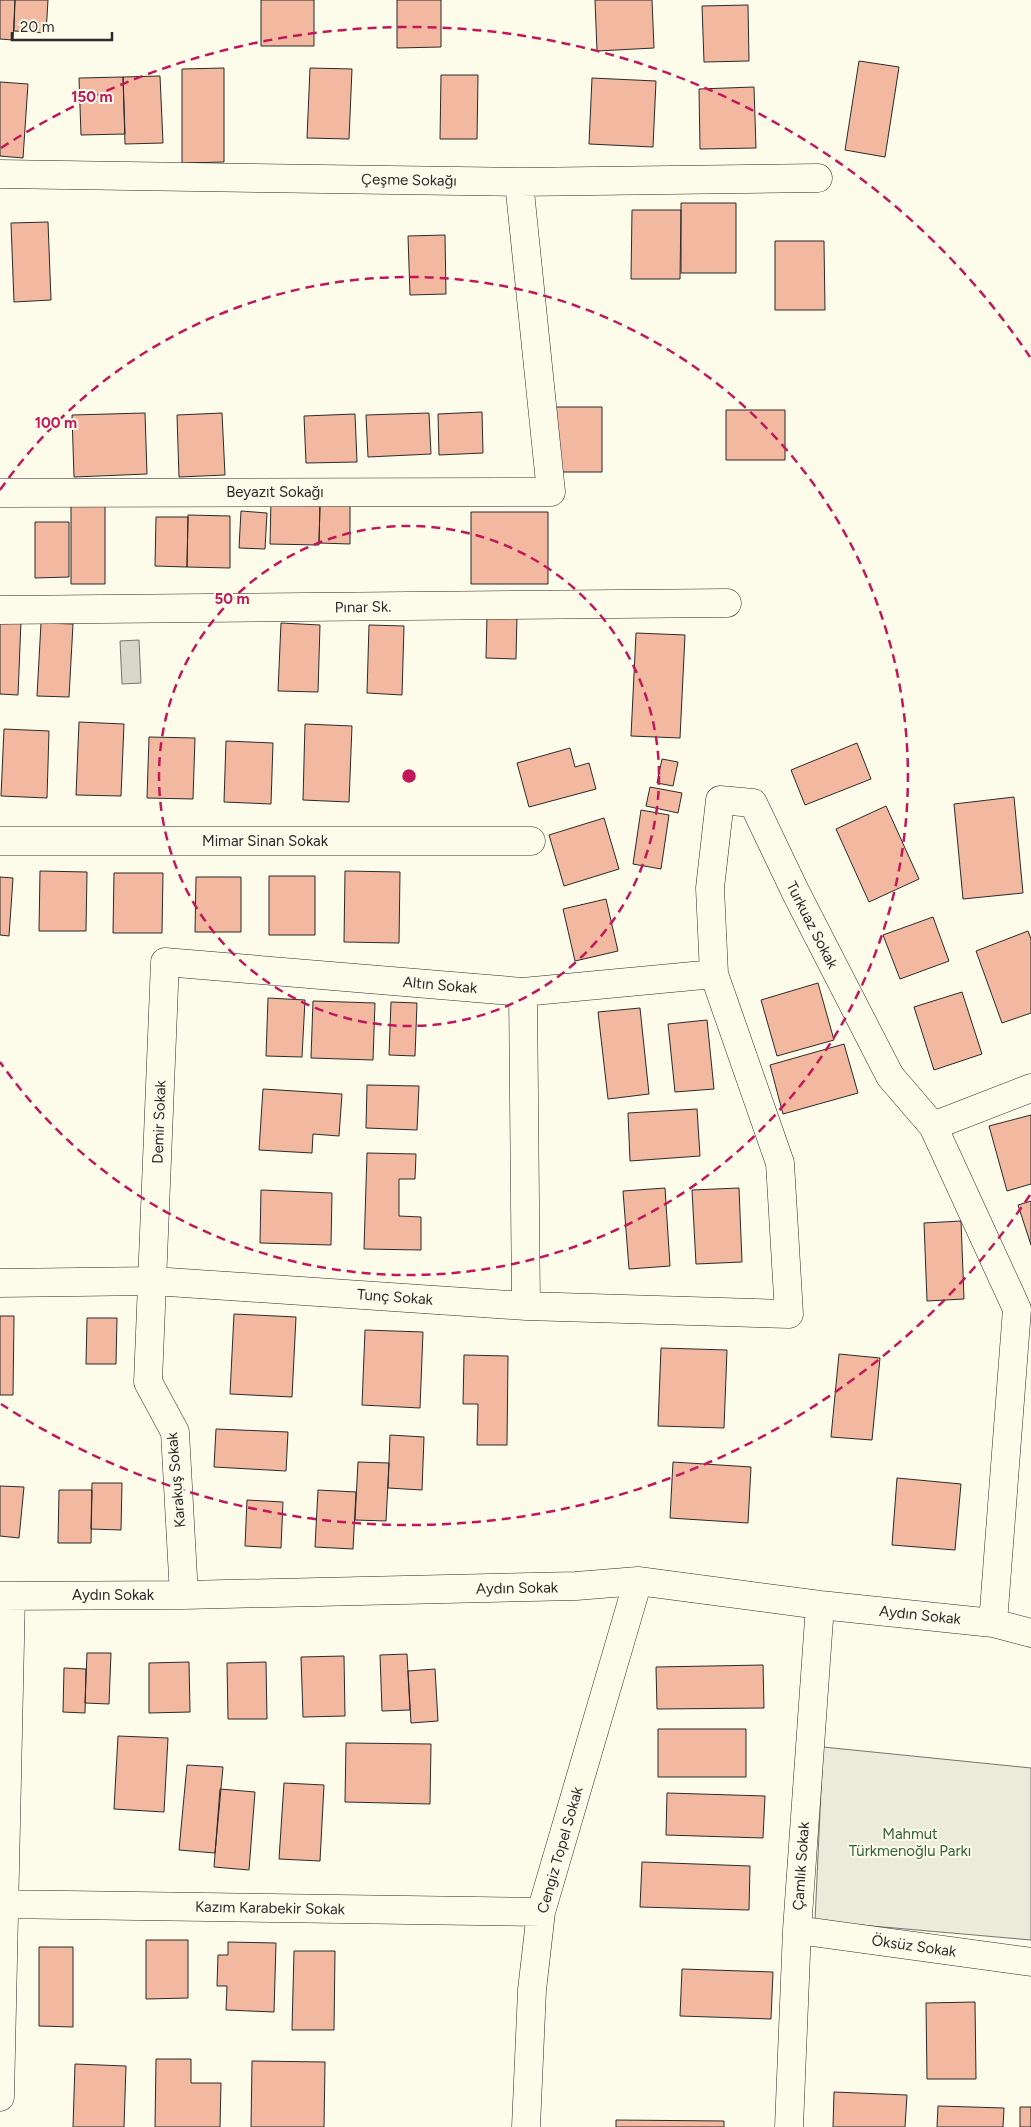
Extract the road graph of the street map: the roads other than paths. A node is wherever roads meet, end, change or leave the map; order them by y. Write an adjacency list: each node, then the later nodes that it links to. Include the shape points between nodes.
1 (0, 174): 3 (street, Çeşme Sokağı)
2 (818, 178): 3 (street, Çeşme Sokağı)
3 (519, 182): 4 (street, Beyazıt Sokağı, via 551,492)
4 (0, 493)
5 (727, 603): 6 (street, Pınar Sk.)
6 (0, 610)
7 (0, 841): 8 (street, Mimar Sinan Sokak)
8 (531, 841)
9 (165, 962): 11 (street, Altın Sokak); 14 (street, Demir Sokak)
10 (714, 974): 11 (street, Altın Sokak); 13 (street, Turkuaz Sokak, via 710,888 720,800 753,804 890,1076); 16 (street, Tunç Sokak, via 780,1162 789,1314)
11 (523, 992): 16 (street)
12 (1031, 1088): 13 (street)
13 (932, 1126): 21 (street, via 1017,1309)
14 (153, 1281): 15 (street, Tunç Sokak); 16 (street, Tunç Sokak); 18 (street, Karakuş Sokak, via 148,1382 175,1432)
15 (0, 1283)
16 (526, 1306)
17 (638, 1581): 18 (street, Aydın Sokak, via 576,1586); 20 (street, Aydın Sokak); 24 (street, Cengiz Topel Sokak)
18 (184, 1595): 19 (street, Aydın Sokak)
19 (6, 1596): 23 (street)
20 (820, 1605): 21 (street, Aydın Sokak); 25 (street, Çamlık Sokak)
21 (993, 1623): 22 (street, Aydın Sokak)
22 (1031, 1633)
23 (2, 1904): 24 (street, Kazım Karabekir Sokak); 27 (street)
24 (541, 1912): 28 (street, Cengiz Topel Sokak, via 532,1990)
25 (797, 1930): 26 (street, Öksüz Sokak); 29 (street, Çamlık Sokak)
26 (1031, 1962)
27 (0, 2097)
28 (526, 2127)
29 (789, 2127)

